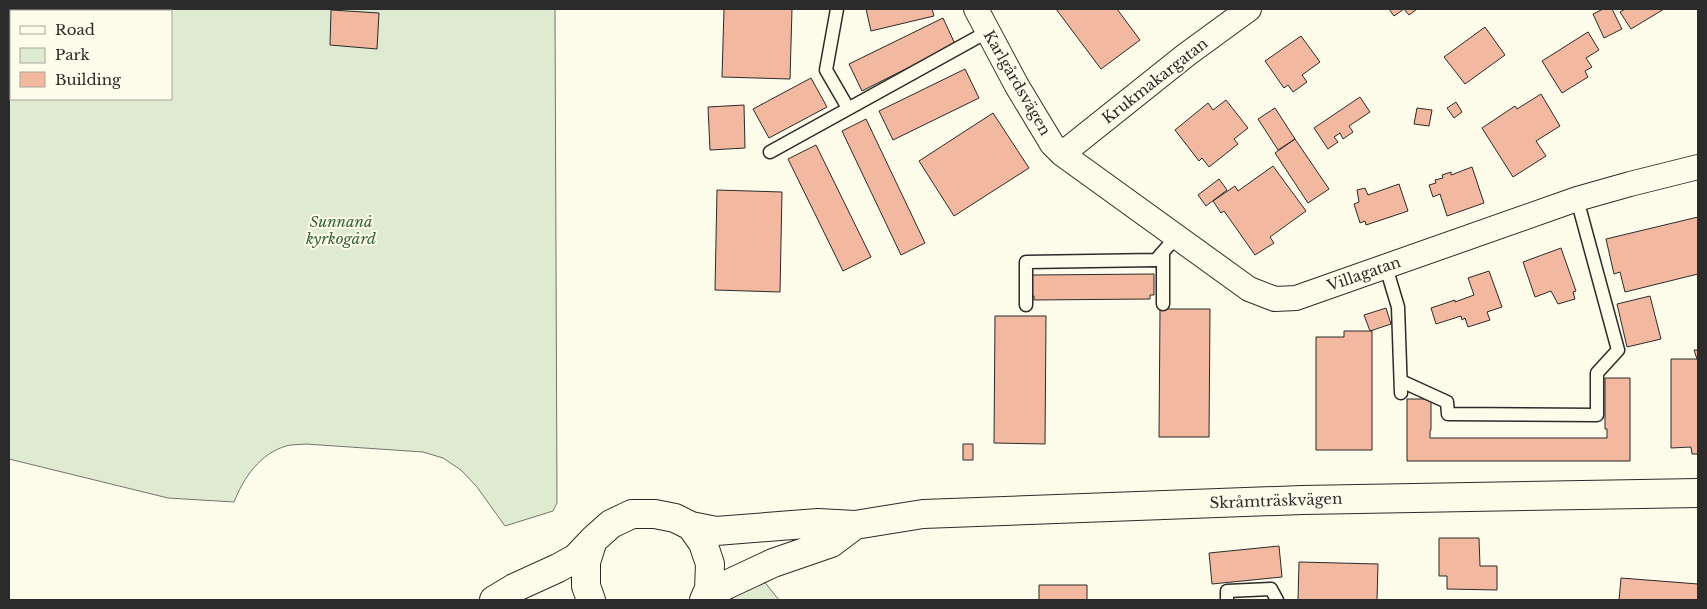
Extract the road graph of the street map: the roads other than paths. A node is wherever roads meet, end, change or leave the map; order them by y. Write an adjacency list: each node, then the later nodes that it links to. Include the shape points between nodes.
1 (837, 9): 5 (lane, via 826,70)
2 (976, 9): 4 (street, Karlgårdsvägen)
3 (1249, 9): 7 (street, Krukmakargatan)
4 (988, 32): 5 (lane); 7 (street, Karlgårdsvägen, via 1052,144)
5 (848, 108): 6 (lane)
6 (770, 152)
7 (1062, 154): 10 (street, Villagatan)
8 (1698, 166): 9 (street, Villagatan)
9 (1578, 199): 11 (street, Villagatan); 11 (lane, via 1618,350 1597,372 1597,415 1448,414 1447,402 1401,387 1398,307)
10 (1170, 244): 11 (street, Villagatan, via 1249,289 1275,299 1296,298); 12 (lane); 13 (lane, via 1156,260 1026,262)
11 (1386, 266)
12 (1163, 304)
13 (1026, 305)
14 (1698, 493): 15 (main road, Skråmträskvägen, via 1063,508 923,514)
15 (856, 524): 16 (main road, Skråmträskvägen, via 818,523 716,531); 18 (main road, Skråmträskvägen, via 831,543 773,563)
16 (691, 526): 17 (main road, Skråmträskvägen, via 655,514 632,514 611,524); 18 (main road, via 703,543 710,564 709,589)
17 (593, 540): 19 (main road, via 576,558); 20 (main road, via 586,562 586,586)
18 (705, 598)
19 (494, 600)
20 (591, 600)
21 (1227, 600): 22 (lane, via 1227,591 1270,589)
22 (1277, 600)

